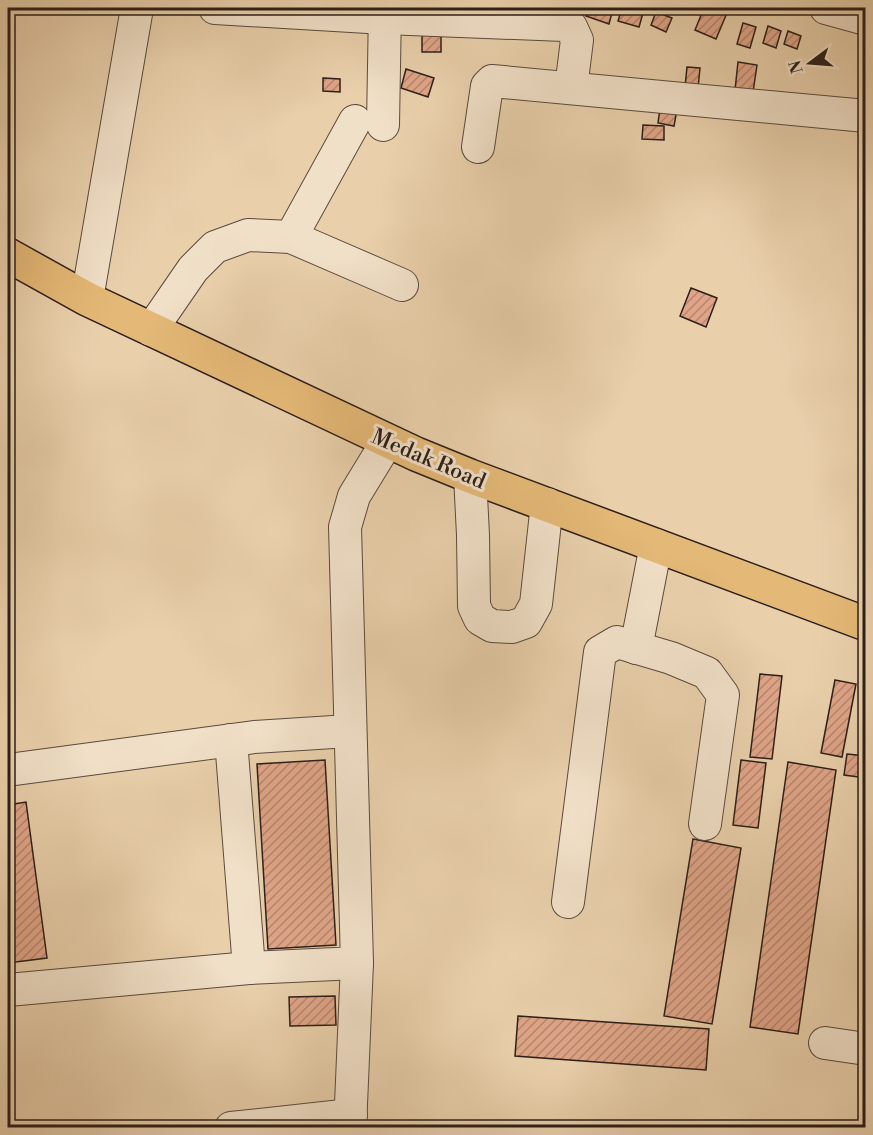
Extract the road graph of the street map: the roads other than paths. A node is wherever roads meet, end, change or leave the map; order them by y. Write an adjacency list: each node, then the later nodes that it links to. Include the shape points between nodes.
1 (137, 8): 12 (street)
2 (215, 8): 4 (street)
3 (826, 8): 5 (street)
4 (385, 13): 6 (street, via 571,27 577,40); 9 (street, via 369,123)
5 (866, 19)
6 (570, 88): 7 (street); 8 (street, via 492,81 487,86)
7 (866, 116)
8 (478, 147)
9 (291, 237): 11 (street); 13 (street, via 248,235 215,247 194,269)
10 (8, 255): 12 (main road, Medak Road)
11 (402, 285)
12 (87, 299): 13 (main road, Medak Road)
13 (151, 330): 14 (main road, Medak Road)
14 (387, 442): 15 (main road, Medak Road); 20 (street, via 354,496 345,527)
15 (470, 476): 16 (main road, Medak Road); 16 (street, via 474,606 480,619 492,626 512,627 526,622 536,604)
16 (547, 504): 17 (main road, Medak Road)
17 (656, 545): 18 (main road, Medak Road); 19 (street)
18 (866, 623)
19 (636, 648): 23 (street, via 706,673 723,695); 24 (street, via 616,642 600,652)
20 (349, 731): 21 (street); 25 (street)
21 (231, 740): 22 (street); 26 (street)
22 (8, 770)
23 (705, 824)
24 (568, 902)
25 (357, 963): 26 (street); 30 (street)
26 (249, 968): 27 (street)
27 (8, 990)
28 (825, 1043): 29 (street)
29 (866, 1049)
30 (350, 1121): 31 (street)
31 (231, 1128)

